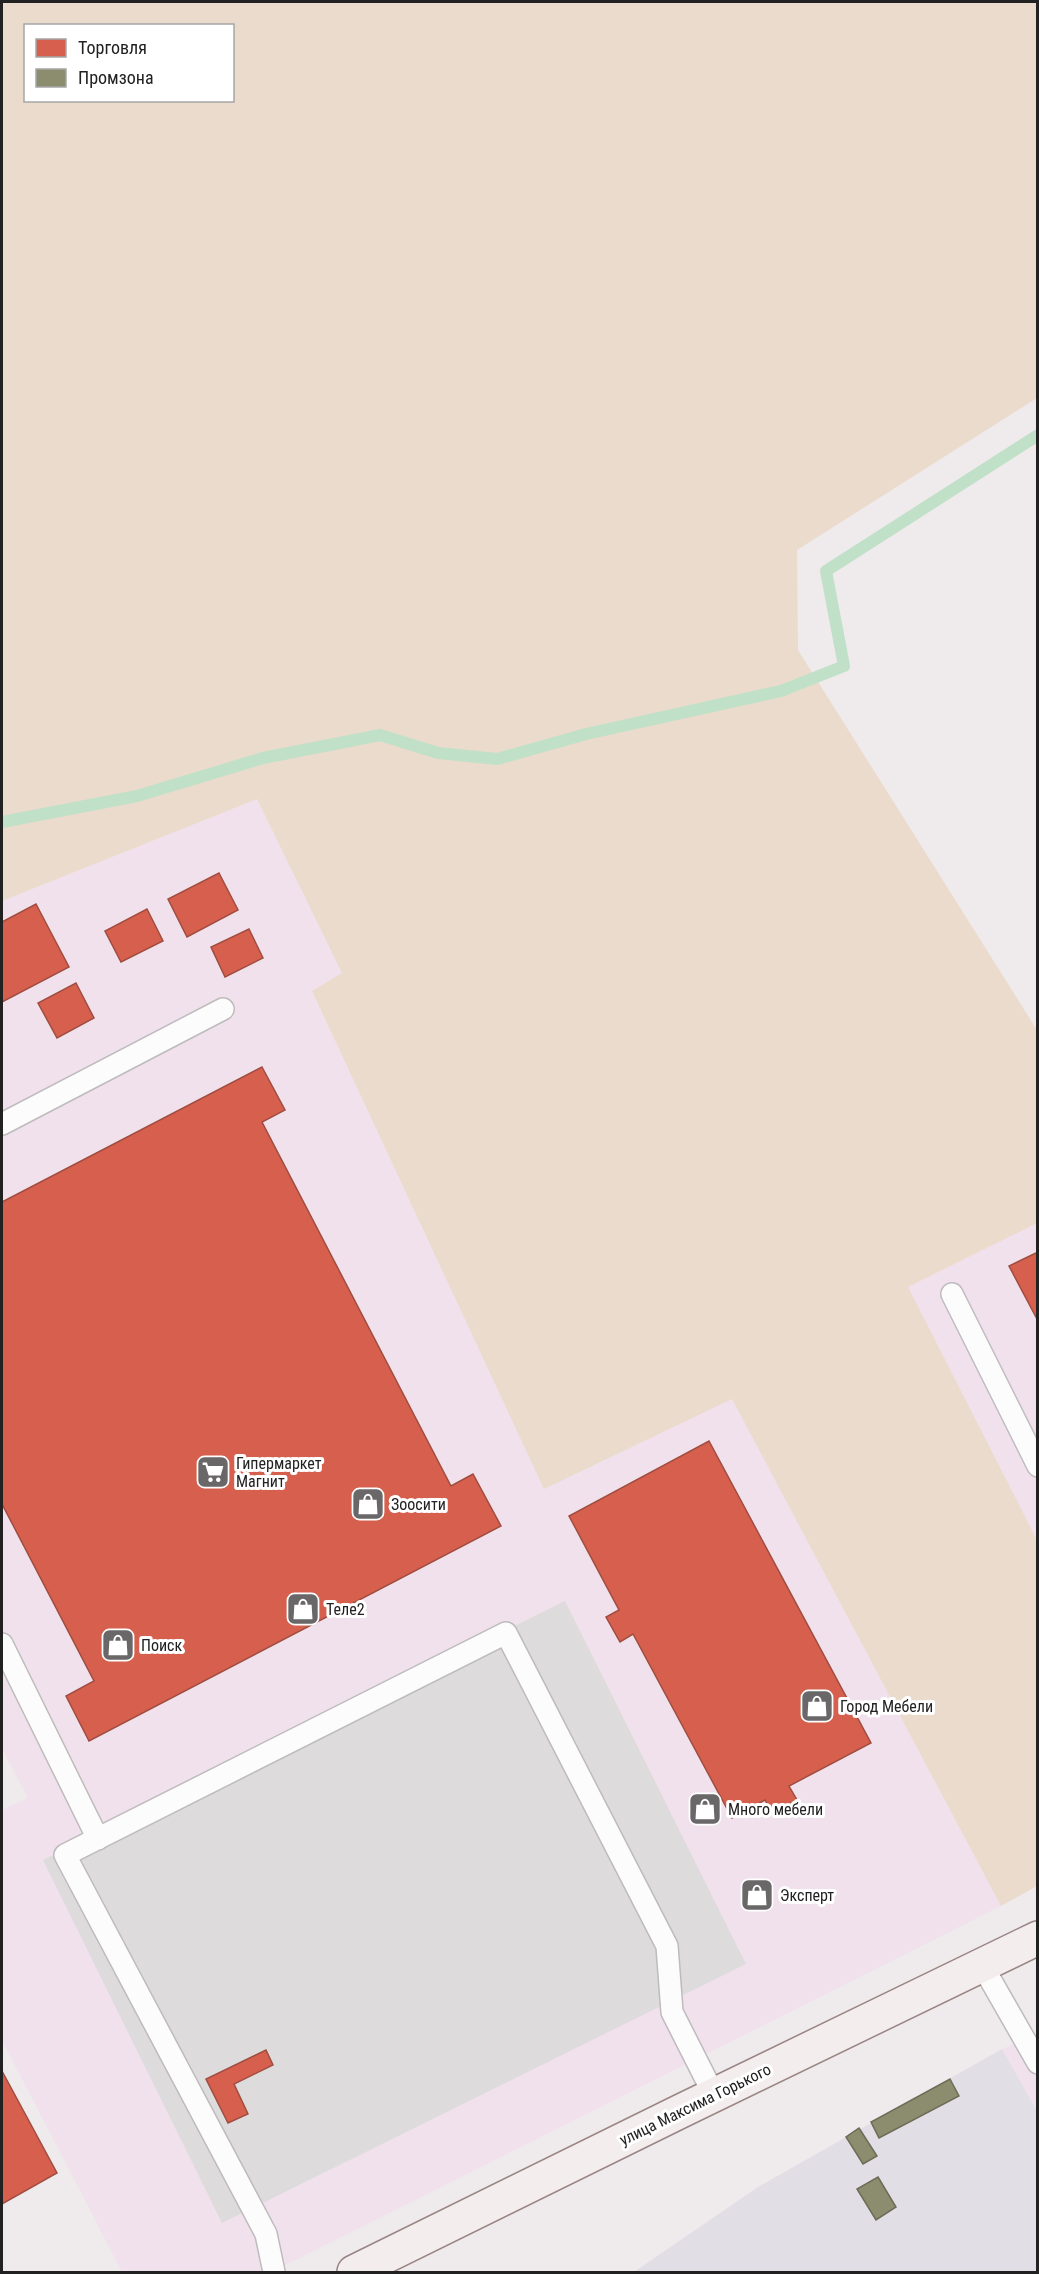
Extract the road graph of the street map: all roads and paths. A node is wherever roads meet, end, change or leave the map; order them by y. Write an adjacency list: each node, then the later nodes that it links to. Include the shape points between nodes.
1 (223, 1009): 2 (lane)
2 (2, 1124)
3 (952, 1294): 4 (lane)
4 (1038, 1466)
5 (2, 1644): 6 (lane)
6 (98, 1839): 10 (lane, via 506,1633 667,1946 672,2012); 11 (lane, via 65,1855 266,2234)
7 (1038, 1938): 8 (main road, улица Максима Горького)
8 (982, 1965): 9 (lane); 10 (main road, улица Максима Горького)
9 (1038, 2063)
10 (714, 2095): 12 (main road, улица Максима Горького)
11 (274, 2272)
12 (354, 2272)

